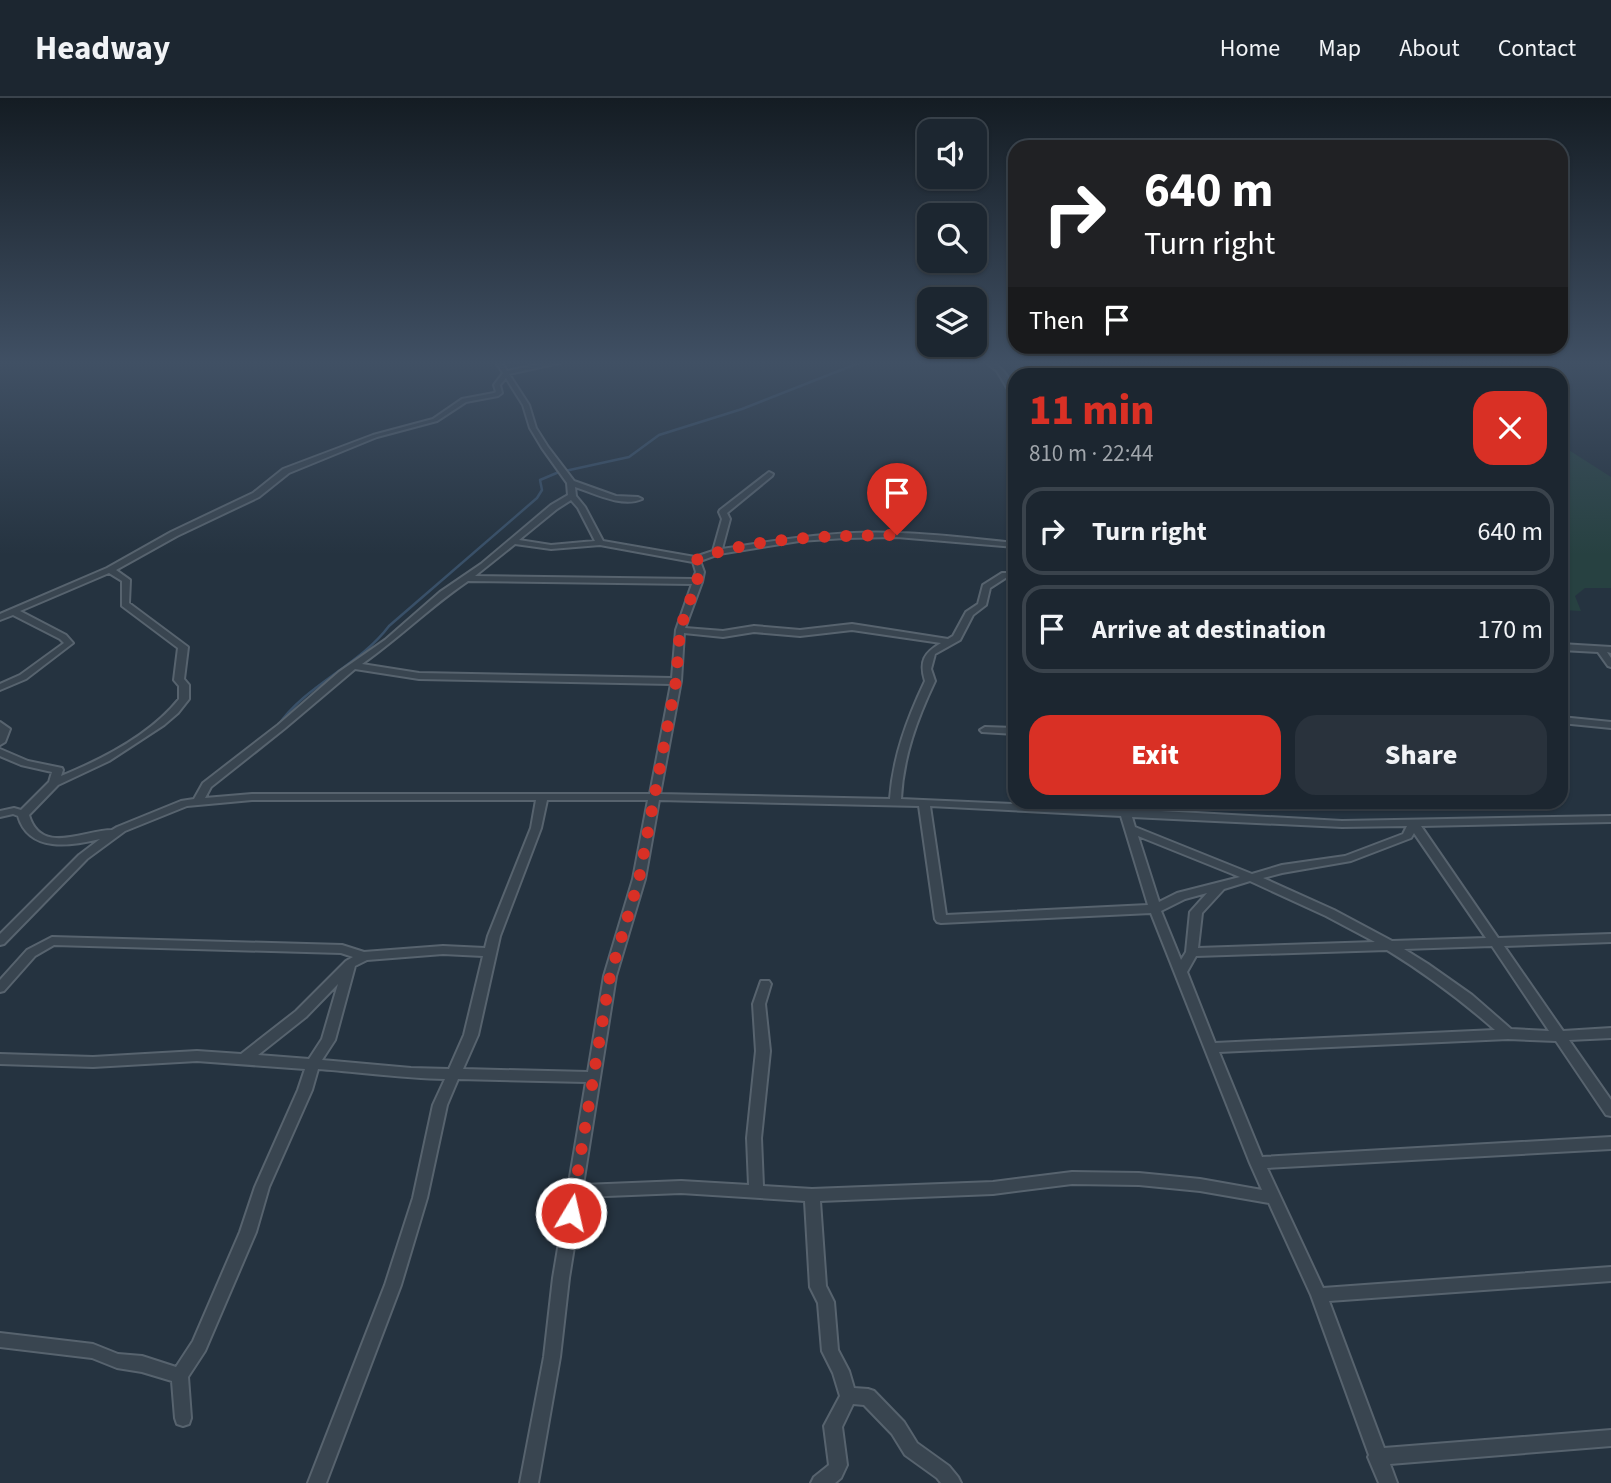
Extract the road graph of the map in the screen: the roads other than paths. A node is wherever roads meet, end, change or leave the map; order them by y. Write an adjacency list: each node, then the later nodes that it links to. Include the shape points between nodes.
1 (414, 426): 12 (street, via 286,471 256,495)
2 (533, 426): 4 (street)
3 (769, 474): 10 (street, via 723,512 726,519)
4 (571, 483): 5 (street); 6 (street, via 615,498)
5 (572, 496): 7 (street); 8 (street)
6 (638, 499)
7 (515, 542): 8 (street, via 551,547); 14 (street)
8 (600, 543): 11 (street)
9 (1008, 544): 10 (street, via 897,535 845,536)
10 (717, 552): 11 (street)
11 (696, 560): 15 (street)
12 (110, 570): 16 (street); 33 (street, via 126,580 125,604 183,647 179,680 184,685 184,699 136,740)
13 (1008, 575): 19 (street, via 986,587 982,605 969,614 964,629)
14 (466, 578): 15 (street); 23 (street)
15 (698, 582): 18 (street)
16 (13, 611): 17 (street); 25 (street, via 69,643 23,677)
17 (0, 617)
18 (680, 629): 19 (street, via 723,634 852,627); 24 (street)
19 (949, 642): 37 (street, via 927,661 930,681 906,739)
20 (1568, 647): 21 (street)
21 (1606, 650): 22 (street)
22 (1611, 664)
23 (354, 667): 24 (street, via 419,676); 36 (street, via 206,785)
24 (676, 681): 34 (street)
25 (0, 687)
26 (1568, 720): 28 (street)
27 (0, 725): 31 (street, via 5,729)
28 (1610, 726)
29 (985, 730): 30 (street)
30 (1008, 731)
31 (0, 742)
32 (0, 752): 33 (street, via 55,769)
33 (54, 783): 45 (street)
34 (654, 797): 35 (street); 37 (street); 72 (street, via 639,879 610,976)
35 (542, 799): 36 (street); 57 (street, via 536,828)
36 (198, 801): 48 (street)
37 (895, 803): 38 (street)
38 (924, 803): 39 (street); 52 (street, via 941,919)
39 (1008, 807)
40 (1058, 809): 43 (street)
41 (1139, 809): 43 (street)
42 (1168, 809): 47 (street, via 1311,823)
43 (1125, 812): 49 (street)
44 (0, 814): 45 (street)
45 (23, 814): 48 (street, via 29,834 53,840 76,841)
46 (1611, 819): 47 (street)
47 (1414, 824): 50 (street, via 1407,836 1346,859); 56 (street)
48 (121, 829): 54 (street, via 83,857)
49 (1130, 829): 50 (street); 52 (street)
50 (1256, 878): 51 (street); 55 (street)
51 (1220, 886): 52 (street, via 1181,896); 58 (street, via 1196,912)
52 (1155, 909): 61 (street)
53 (1611, 938): 56 (street)
54 (0, 941)
55 (1386, 943): 56 (street); 58 (street); 65 (street, via 1475,1002)
56 (1493, 943): 66 (street)
57 (490, 952): 59 (street); 71 (street, via 471,1035)
58 (1192, 952): 61 (street)
59 (364, 956): 60 (street); 63 (street, via 342,949 52,942 31,953)
60 (351, 964): 69 (street, via 301,1014); 70 (street, via 328,1040)
61 (1181, 971): 67 (street)
62 (765, 984): 76 (street, via 759,1004 763,1051 754,1138)
63 (0, 988)
64 (1611, 1033): 66 (street)
65 (1508, 1034): 66 (street); 67 (street)
66 (1557, 1036): 73 (street)
67 (1211, 1048): 75 (street)
68 (0, 1059): 69 (street)
69 (244, 1059): 70 (street)
70 (313, 1064): 71 (street); 83 (street, via 248,1232)
71 (453, 1072): 72 (street); 88 (street, via 440,1105 421,1198 394,1285)
72 (593, 1077): 77 (street)
73 (1611, 1111)
74 (1611, 1143): 75 (street)
75 (1257, 1163): 79 (street)
76 (756, 1189): 77 (street); 78 (street)
77 (575, 1191): 89 (street)
78 (812, 1195): 79 (street, via 993,1188 1072,1178 1200,1185); 84 (street, via 818,1287 826,1302 831,1351)
79 (1272, 1198): 81 (street)
80 (1611, 1274): 81 (street)
81 (1319, 1295): 87 (street)
82 (0, 1340): 83 (street, via 93,1351)
83 (180, 1376): 85 (street)
84 (848, 1395): 90 (street, via 833,1426 838,1465); 91 (street, via 868,1397 911,1449)
85 (183, 1418)
86 (1611, 1438): 87 (street)
87 (1377, 1457): 92 (street)
88 (317, 1483)
89 (529, 1483)
90 (820, 1483)
91 (952, 1483)
92 (1388, 1483)

